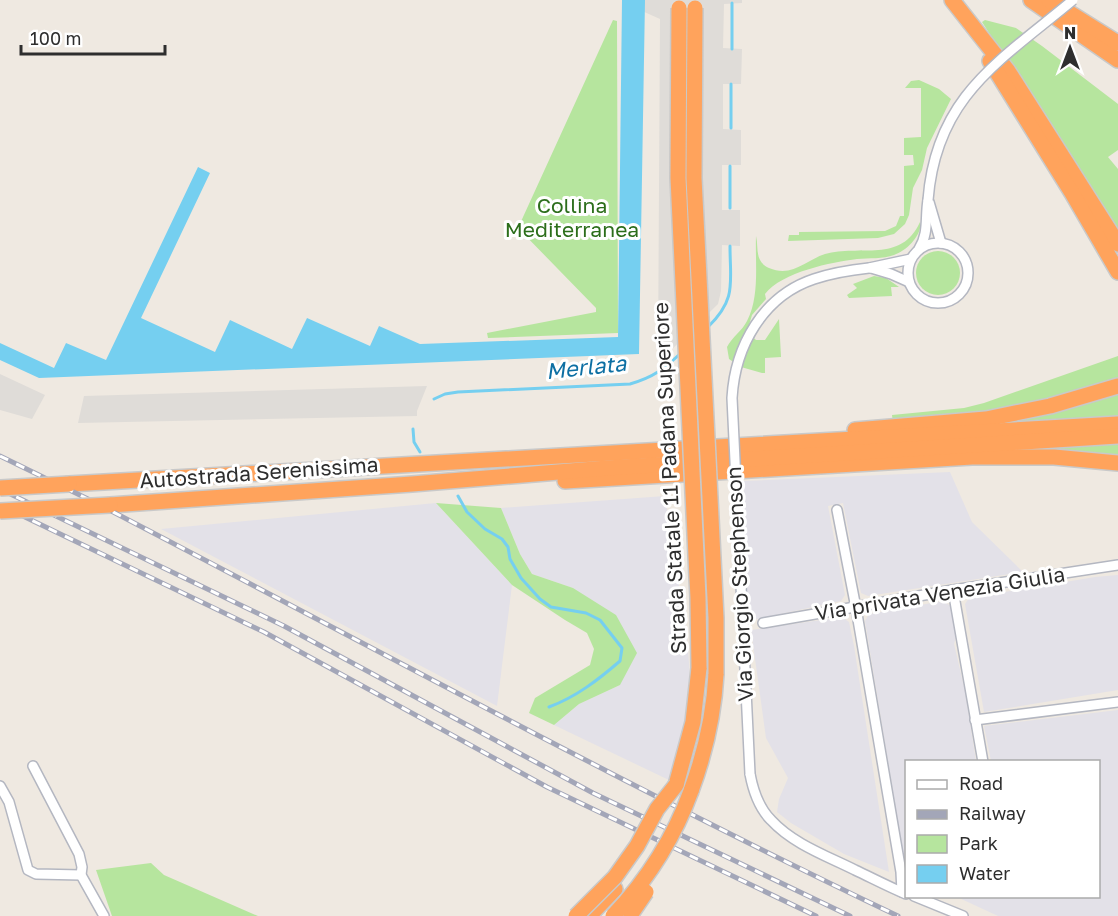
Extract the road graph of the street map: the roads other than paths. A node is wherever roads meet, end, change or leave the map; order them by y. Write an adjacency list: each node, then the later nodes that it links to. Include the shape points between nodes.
1 (952, 0): 7 (highway)
2 (1031, 0): 9 (highway)
3 (1049, 0): 8 (highway)
4 (1073, 0): 10 (street, bridge, via 990,68 954,111 936,149)
5 (680, 4): 35 (highway, Strada Statale 11 Padana Superiore, bridge, via 678,178 699,659 693,722)
6 (695, 4): 37 (highway, Strada Statale 11 Padana Superiore, bridge, via 694,178 717,651 710,726)
7 (972, 26): 12 (highway, via 1008,71); 16 (highway)
8 (1118, 43)
9 (1118, 60)
10 (928, 200): 11 (street); 13 (street, via 927,230)
11 (941, 243): 13 (street); 17 (street, via 958,252 966,265 966,281 959,294 946,302 930,302 917,295)
12 (1118, 244)
13 (919, 250): 14 (street)
14 (911, 259): 15 (street, Via Giorgio Stephenson); 17 (street)
15 (869, 268): 17 (street, Via Giorgio Stephenson); 39 (street, Via Giorgio Stephenson, bridge, via 812,279 790,291 757,322 737,362 732,398 750,774 762,808 784,832)
16 (1118, 272)
17 (909, 282)
18 (1118, 386): 21 (highway, via 1050,406 986,418)
19 (1118, 424): 21 (highway)
20 (1118, 436): 23 (highway)
21 (673, 449): 24 (highway, bridge)
22 (1118, 463): 23 (highway, via 1054,457 972,458 505,484)
23 (412, 484): 26 (highway, Autostrada Serenissima, bridge)
24 (0, 488)
25 (837, 510): 29 (street)
26 (0, 511)
27 (1118, 565): 28 (street, Via privata Venezia Giulia)
28 (954, 590): 29 (street, Via privata Venezia Giulia); 32 (street)
29 (856, 608): 30 (street, Via privata Venezia Giulia); 39 (street)
30 (763, 623)
31 (1118, 702): 32 (street)
32 (975, 720): 33 (street)
33 (983, 760)
34 (33, 766): 38 (street, via 79,854)
35 (676, 785): 42 (highway, bridge, via 657,808 615,877); 43 (highway, Strada Statale 11 Padana Superiore, bridge, via 646,848 615,890)
36 (0, 786): 38 (street, via 9,802 28,870 36,874)
37 (691, 791): 44 (highway, Strada Statale 11 Padana Superiore, bridge, via 661,856); 45 (highway, bridge, via 675,846)
38 (81, 875): 41 (street)
39 (904, 893)
40 (917, 898): 46 (street)
41 (104, 916)
42 (576, 916)
43 (589, 916)
44 (614, 916)
45 (629, 916)
46 (963, 916)

